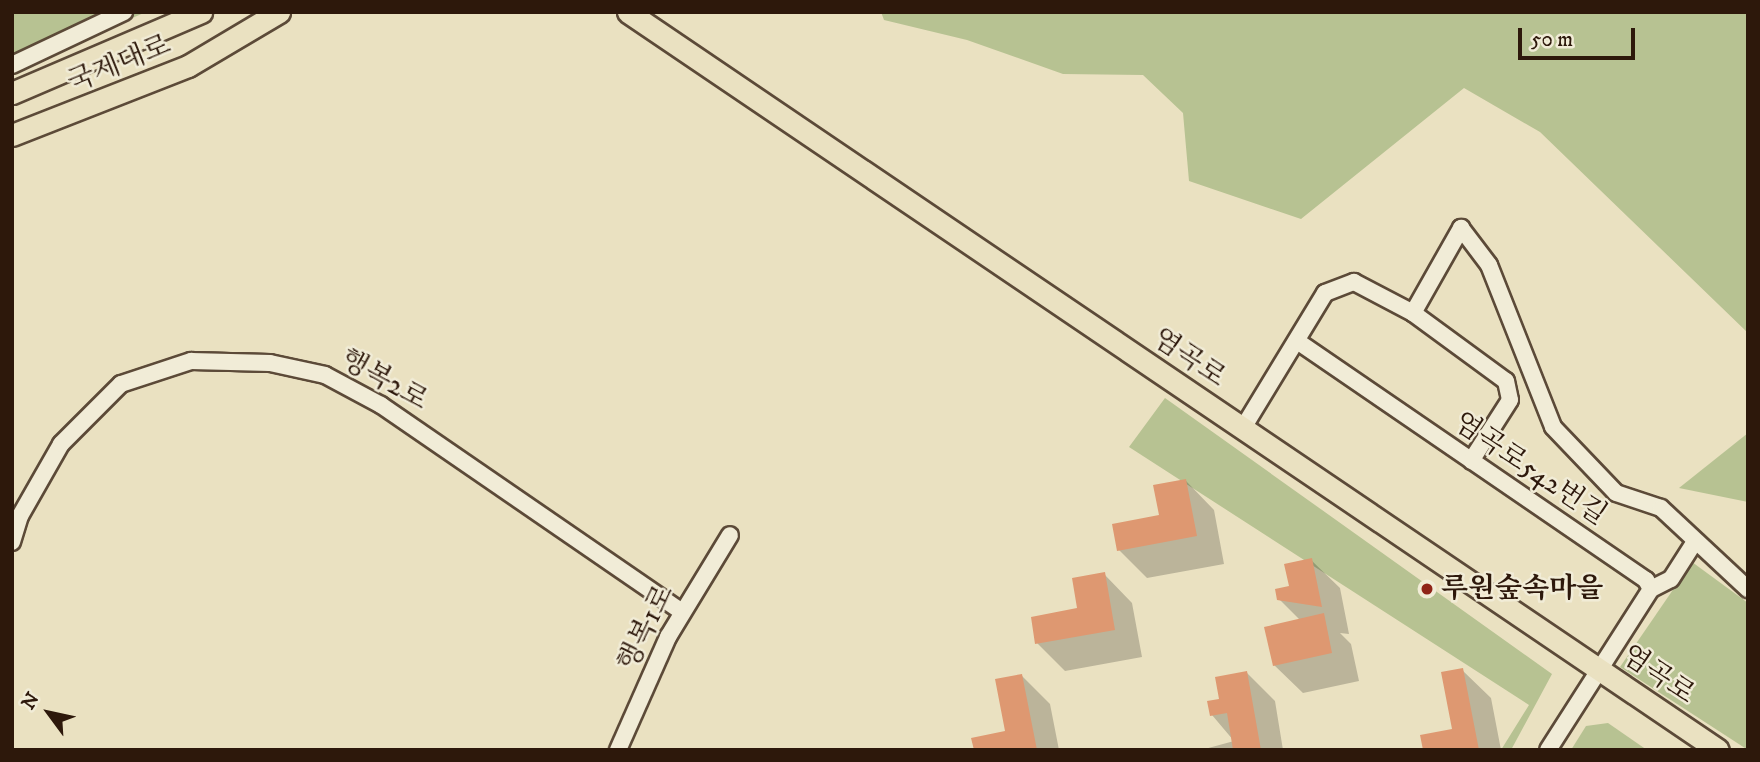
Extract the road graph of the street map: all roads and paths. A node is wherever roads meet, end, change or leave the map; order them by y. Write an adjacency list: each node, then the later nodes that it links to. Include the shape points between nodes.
1 (124, 12): 5 (street)
2 (201, 12): 6 (main road, 국제대로)
3 (279, 12): 7 (main road, 국제대로, via 188,66)
4 (628, 12): 10 (main road, 염곡로)
5 (12, 65)
6 (12, 93)
7 (12, 135)
8 (1413, 313): 9 (street, via 1354,282 1325,293); 11 (street, via 1506,381 1510,400); 14 (street, via 1461,228 1489,265 1553,427 1616,492 1661,508)
9 (1297, 341): 10 (street); 11 (street, 염곡로542번길)
10 (1243, 428): 18 (main road, 염곡로)
11 (1471, 461): 15 (street, 염곡로542번길)
12 (730, 535): 17 (street, 행복1로)
13 (12, 542): 17 (street, 행복2로, via 20,516 61,444 121,384 191,361 270,363 325,375 381,405)
14 (1694, 543): 15 (street, via 1671,579); 16 (street)
15 (1651, 589): 18 (street)
16 (1748, 589)
17 (682, 612): 19 (street, 행복1로)
18 (1600, 669): 20 (street); 21 (main road, 염곡로)
19 (618, 750)
20 (1548, 750)
21 (1718, 750)

